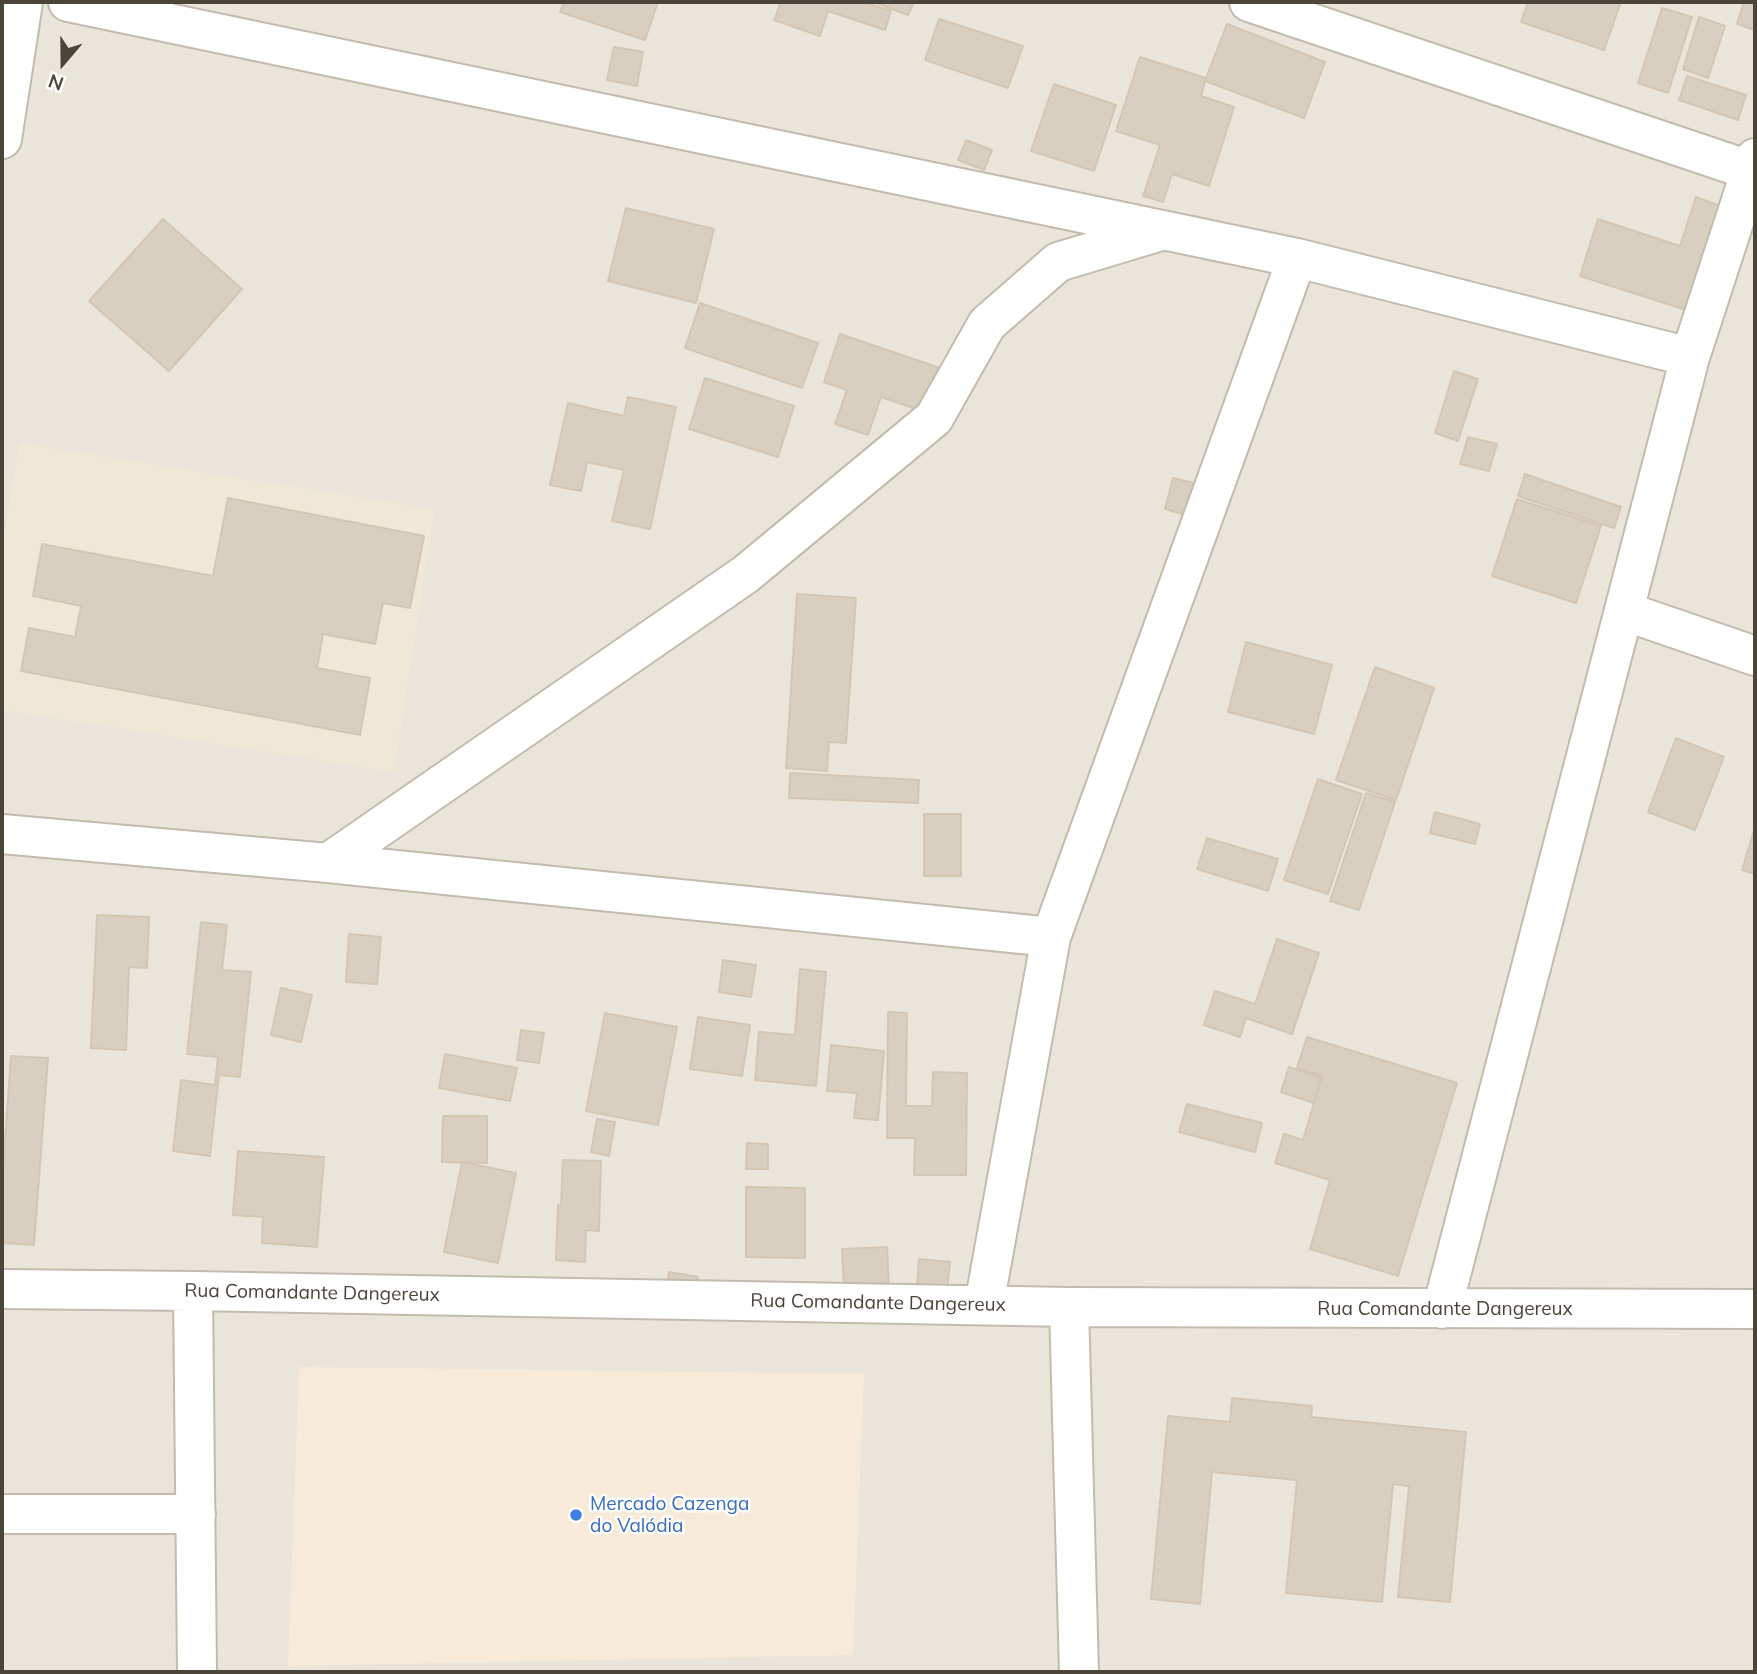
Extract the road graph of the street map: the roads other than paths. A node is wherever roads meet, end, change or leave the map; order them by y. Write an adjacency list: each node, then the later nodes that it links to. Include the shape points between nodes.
1 (23, 2): 4 (street)
2 (68, 2): 6 (street)
3 (1249, 2): 5 (street)
4 (2, 139)
5 (1754, 167): 8 (street)
6 (1163, 230): 7 (street); 12 (street, via 1058,262 987,324 934,418 746,574)
7 (1297, 258): 8 (street); 13 (street)
8 (1690, 357): 9 (street)
9 (1624, 611): 10 (street); 18 (street)
10 (1755, 656)
11 (2, 834): 12 (street)
12 (328, 863): 13 (street)
13 (1051, 937): 16 (street)
14 (2, 1289): 15 (street, Rua Comandante Dangereux)
15 (193, 1291): 16 (street, Rua Comandante Dangereux); 21 (street)
16 (984, 1305): 17 (street, Rua Comandante Dangereux)
17 (1069, 1307): 18 (street, Rua Comandante Dangereux); 23 (street)
18 (1442, 1309): 19 (street, Rua Comandante Dangereux)
19 (1755, 1309)
20 (2, 1514): 21 (street)
21 (196, 1514): 22 (street)
22 (197, 1672)
23 (1079, 1672)

